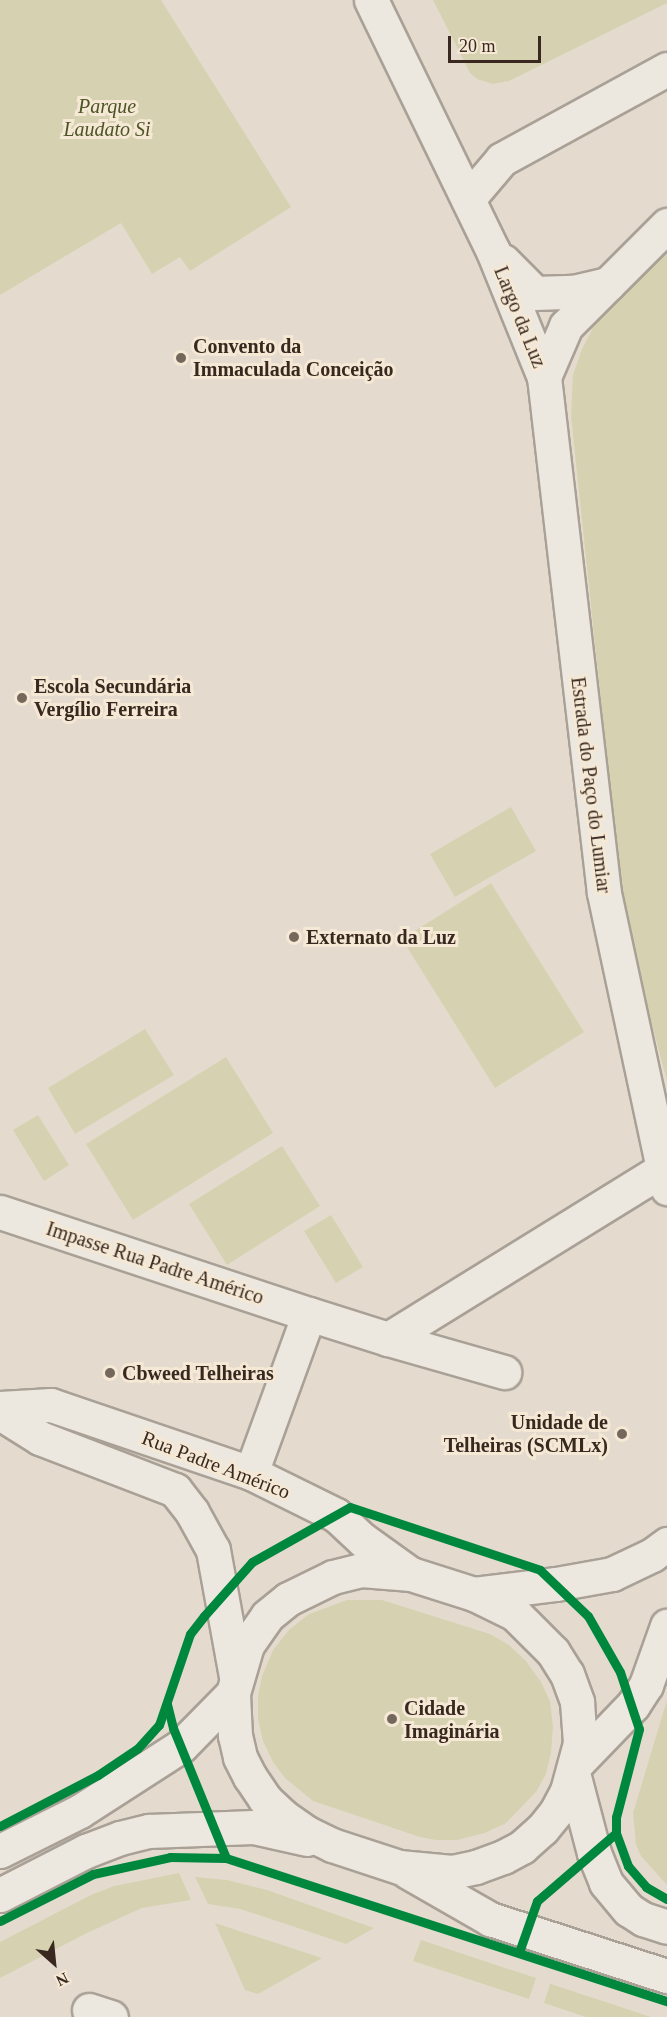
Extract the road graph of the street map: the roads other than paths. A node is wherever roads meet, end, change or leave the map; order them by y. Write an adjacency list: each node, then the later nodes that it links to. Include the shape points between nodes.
1 (371, 0): 3 (street, Largo da Luz)
2 (667, 69): 3 (street, via 502,159)
3 (468, 199): 5 (street, Largo da Luz)
4 (667, 225): 6 (street, Largo da Luz)
5 (493, 251): 6 (street, Largo da Luz, via 535,293 573,292); 7 (street, Largo da Luz)
6 (608, 284): 7 (street, Largo da Luz, via 566,326)
7 (544, 377): 8 (street, Estrada do Paço do Lumiar, via 604,893)
8 (665, 1179): 11 (street)
9 (0, 1212): 10 (street, Impasse Rua Padre Américo)
10 (309, 1314): 11 (street, Impasse Rua Padre Américo); 15 (street)
11 (388, 1339): 12 (street, Impasse Rua Padre Américo)
12 (504, 1372)
13 (0, 1408): 15 (street, Rua Padre Américo, via 51,1405)
14 (0, 1413): 20 (street, Rua Padre Américo, via 40,1438 176,1490 213,1550)
15 (251, 1473): 17 (street, Rua Padre Américo, via 336,1515)
16 (667, 1545): 18 (street, via 612,1574)
17 (411, 1574): 18 (street); 20 (street, via 361,1570 308,1587 267,1616 247,1645)
18 (474, 1594): 21 (street, via 515,1614 553,1652 567,1674 580,1723)
19 (667, 1626): 21 (street, via 646,1685 633,1705)
20 (235, 1685): 22 (street, via 234,1736 250,1777 284,1817); 23 (street, via 180,1746 80,1811)
21 (575, 1768): 24 (street, via 556,1812 522,1847 476,1867 452,1872); 26 (street, via 594,1852 606,1883 629,1910)
22 (332, 1845): 24 (street); 25 (street, via 253,1827 149,1831 86,1851)
23 (0, 1851)
24 (399, 1867): 27 (street, via 490,1919)
25 (0, 1895)
26 (667, 1927)
27 (667, 1976)

